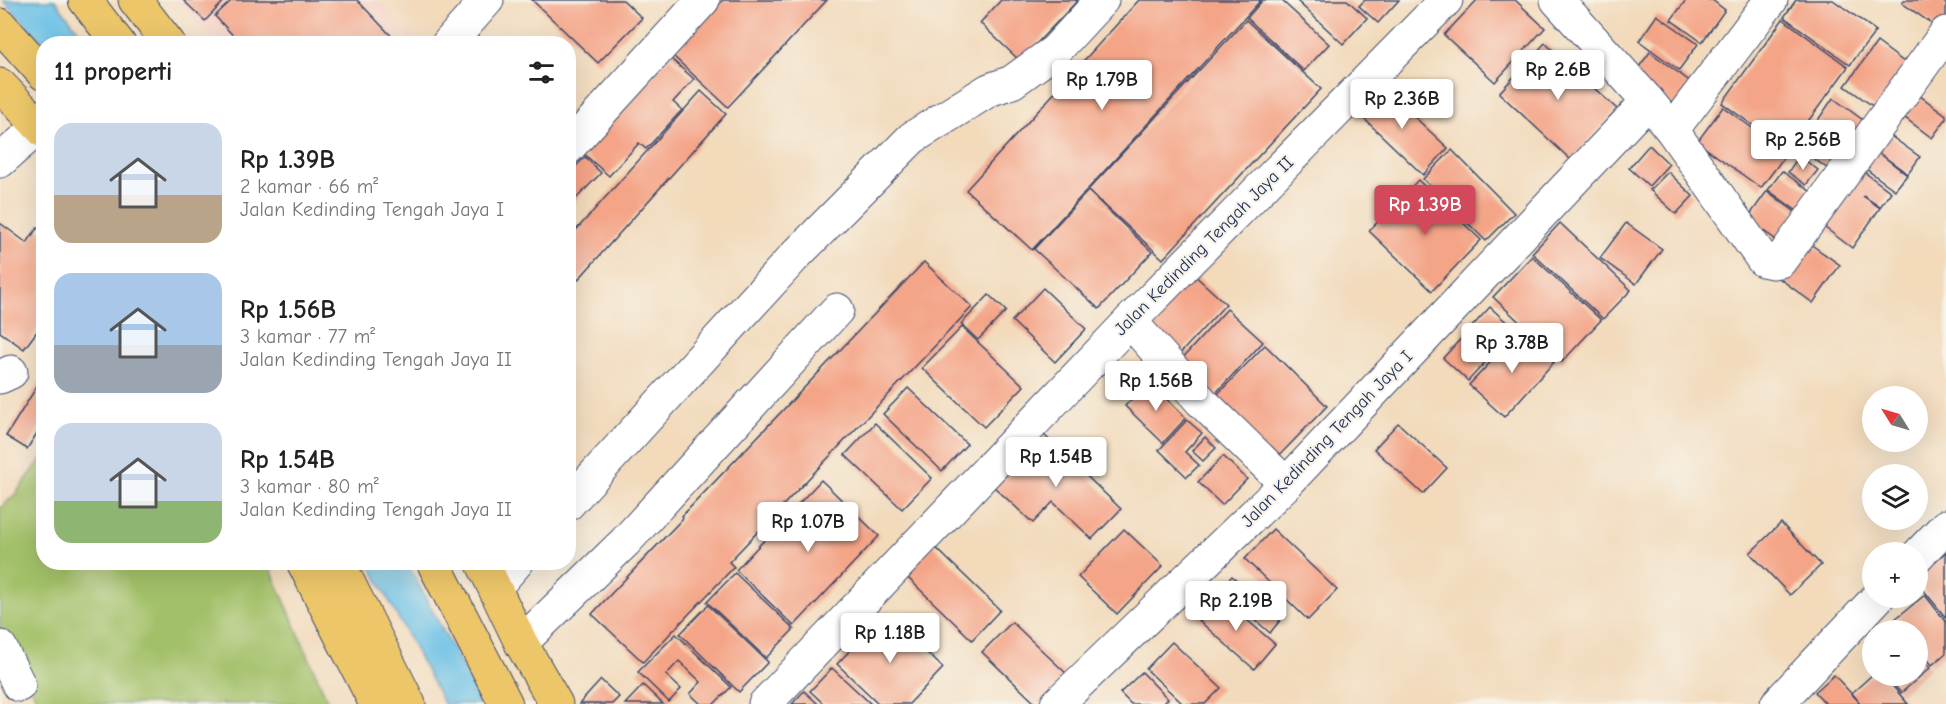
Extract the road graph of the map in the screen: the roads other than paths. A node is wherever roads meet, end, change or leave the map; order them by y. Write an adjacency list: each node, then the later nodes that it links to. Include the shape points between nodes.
1 (85, 0): 11 (main road)
2 (135, 0): 12 (main road)
3 (487, 0): 13 (street)
4 (703, 0): 20 (street)
5 (1102, 0): 25 (street, via 1055,51 1012,82 989,90 912,138 794,258)
6 (1446, 0): 23 (street, Jalan Kedinding Tengah Jaya II)
7 (1557, 0): 16 (street)
8 (1772, 0): 18 (street)
9 (0, 25): 14 (main road)
10 (1946, 33): 18 (street, via 1780,261 1763,260)
11 (113, 36)
12 (163, 36)
13 (455, 36)
14 (36, 65)
15 (0, 85): 17 (main road)
16 (1648, 101): 18 (street); 24 (street, Jalan Kedinding Tengah Jaya I)
17 (36, 124)
18 (1672, 130)
19 (36, 133): 21 (street)
20 (576, 139)
21 (0, 161)
22 (837, 310): 33 (street, via 625,542)
23 (1130, 321): 24 (street, via 1201,401); 40 (street, Jalan Kedinding Tengah Jaya II)
24 (1286, 484): 41 (street, Jalan Kedinding Tengah Jaya I)
25 (576, 495)
26 (1946, 526): 27 (street)
27 (1928, 545)
28 (307, 570): 36 (main road)
29 (342, 570): 37 (main road)
30 (437, 570): 38 (main road)
31 (489, 575): 33 (main road)
32 (1868, 608): 42 (street)
33 (521, 643): 39 (main road)
34 (0, 646): 35 (street)
35 (19, 685)
36 (376, 704)
37 (409, 704)
38 (506, 704)
39 (556, 704)
40 (765, 704)
41 (1057, 704)
42 (1777, 704)

